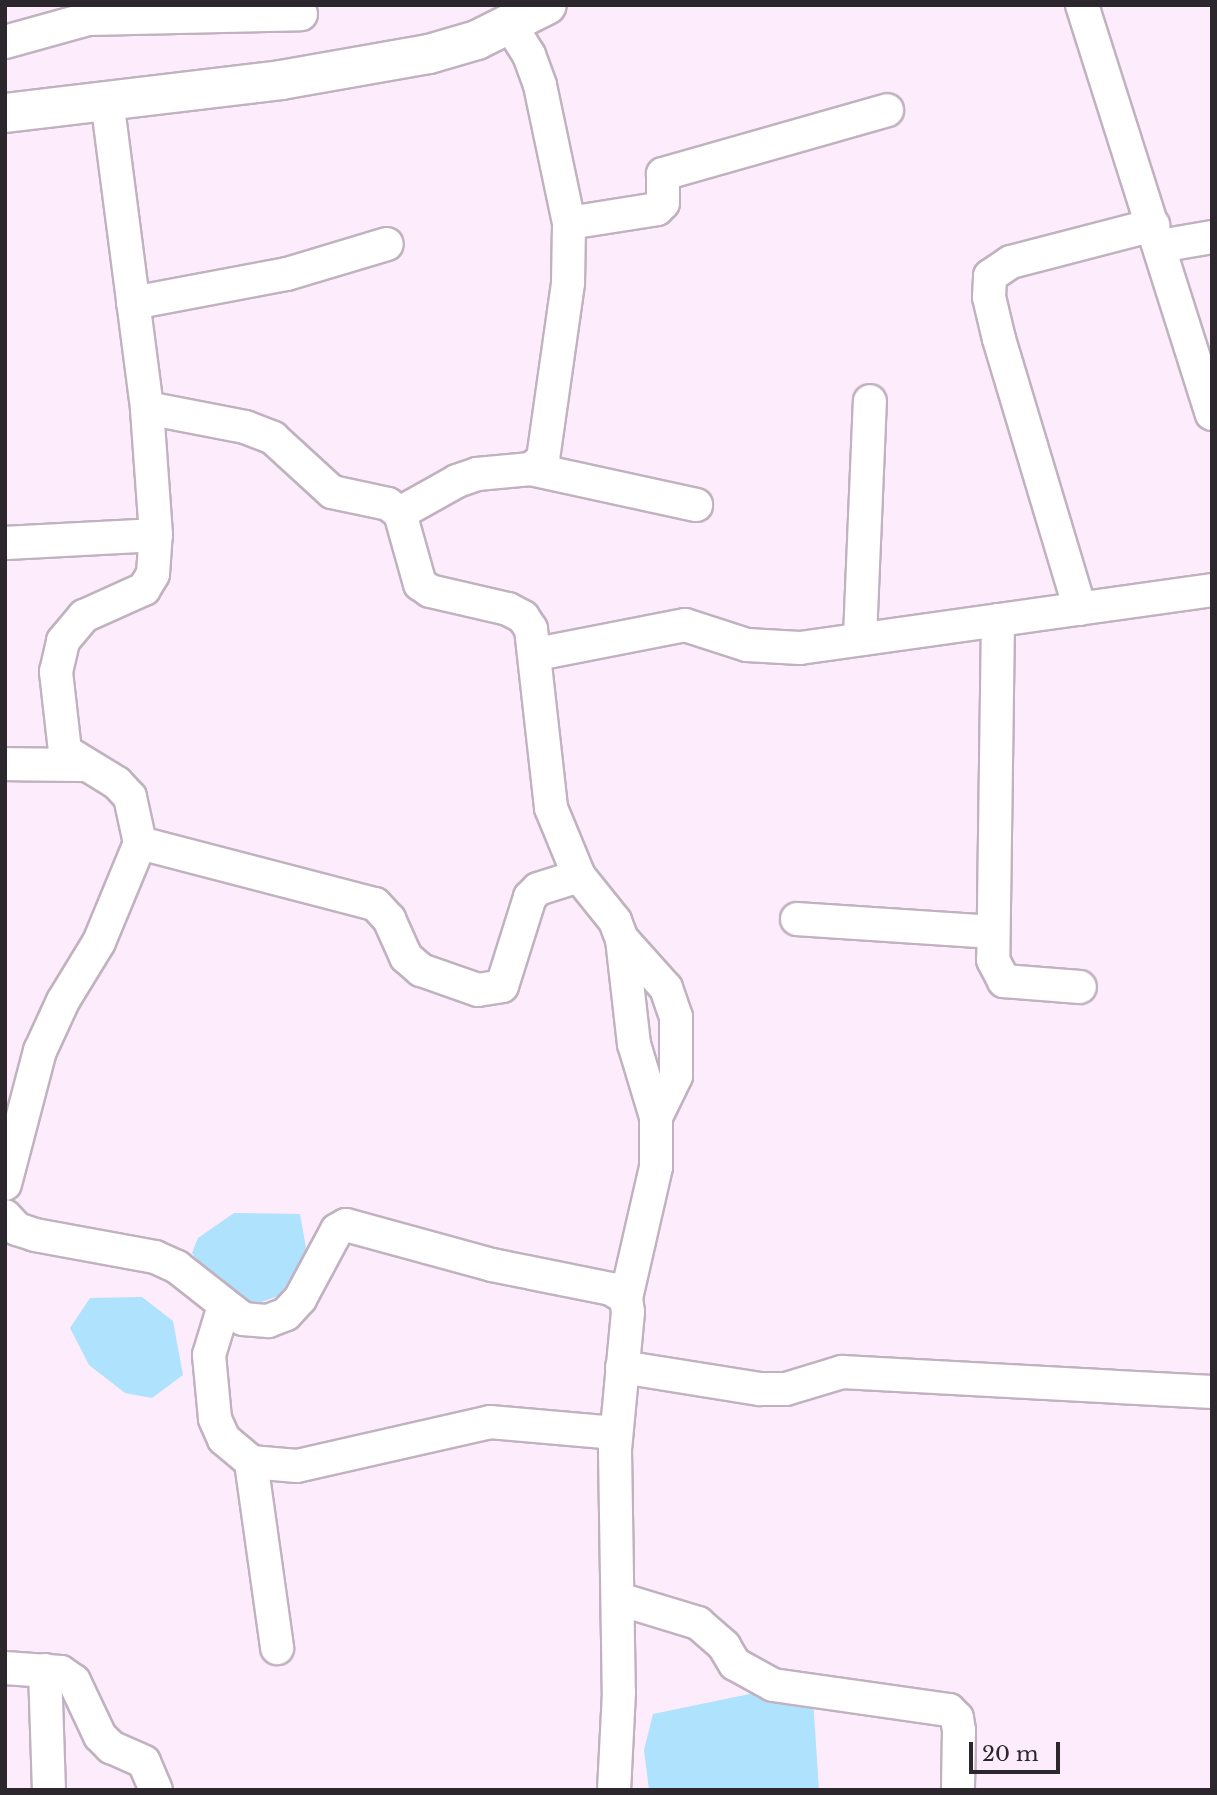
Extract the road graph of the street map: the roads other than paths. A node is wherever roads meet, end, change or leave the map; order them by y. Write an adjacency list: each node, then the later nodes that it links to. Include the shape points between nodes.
1 (547, 5): 4 (street)
2 (1082, 5): 10 (street)
3 (302, 14): 5 (street, via 88,19)
4 (519, 39): 6 (street, via 281,80); 9 (street)
5 (5, 42)
6 (107, 100): 8 (street); 13 (street)
7 (887, 110): 9 (street, via 663,174 663,203 657,209)
8 (5, 113)
9 (569, 223): 18 (street, via 568,283 547,438 543,459)
10 (1157, 235): 11 (street); 14 (street); 24 (street, via 1011,262 990,276 989,297 999,339)
11 (1212, 237)
12 (387, 244): 13 (street, via 287,274)
13 (134, 303): 16 (street)
14 (1203, 351): 17 (street)
15 (870, 401): 26 (street)
16 (147, 408): 20 (street, via 245,427 272,438 332,492 388,504); 21 (street)
17 (1212, 414)
18 (531, 469): 19 (street); 20 (street, via 477,474)
19 (696, 505)
20 (400, 513): 27 (street, via 420,584 523,617)
21 (156, 536): 22 (street); 29 (street, via 153,574 144,589 84,617 63,641 56,672 61,734 65,751)
22 (5, 543)
23 (1212, 590): 24 (street)
24 (1080, 609): 25 (street)
25 (998, 620): 26 (street); 33 (street)
26 (860, 637): 27 (street, via 777,650 685,625)
27 (537, 654): 31 (street, via 545,786)
28 (5, 764): 29 (street)
29 (81, 765): 30 (street, via 117,783 130,797)
30 (140, 843): 31 (street, via 375,904 389,919 406,957 421,970 478,990 502,986 530,897 538,889); 37 (street, via 99,942 63,1001 40,1051)
31 (579, 876): 34 (street, via 615,921)
32 (797, 919): 33 (street)
33 (993, 932): 35 (street, via 993,960 1004,981)
34 (622, 939): 36 (street, via 634,1044); 36 (street, via 666,988 676,1017 676,1076)
35 (1080, 987)
36 (656, 1117): 39 (street, via 656,1167)
37 (5, 1184)
38 (5, 1216): 40 (street, via 17,1229 35,1235 155,1257 177,1267)
39 (626, 1298): 40 (street, via 611,1289 492,1265 346,1224 337,1230 300,1299 286,1314 268,1321 243,1319); 41 (street)
40 (224, 1306): 44 (street, via 209,1355 215,1419 224,1440)
41 (622, 1367): 42 (street, via 760,1389 786,1389 842,1372); 43 (street)
42 (1212, 1392)
43 (616, 1433): 44 (street, via 490,1422 297,1466); 45 (street)
44 (251, 1462): 46 (street)
45 (619, 1599): 51 (street); 52 (street, via 698,1623 724,1646 735,1664 774,1685 949,1710 957,1718 959,1730)
46 (277, 1648)
47 (5, 1668): 48 (street)
48 (45, 1670): 49 (street); 50 (street, via 61,1672 74,1681 100,1736 111,1747 144,1762)
49 (49, 1790)
50 (156, 1790)
51 (614, 1790)
52 (958, 1790)

